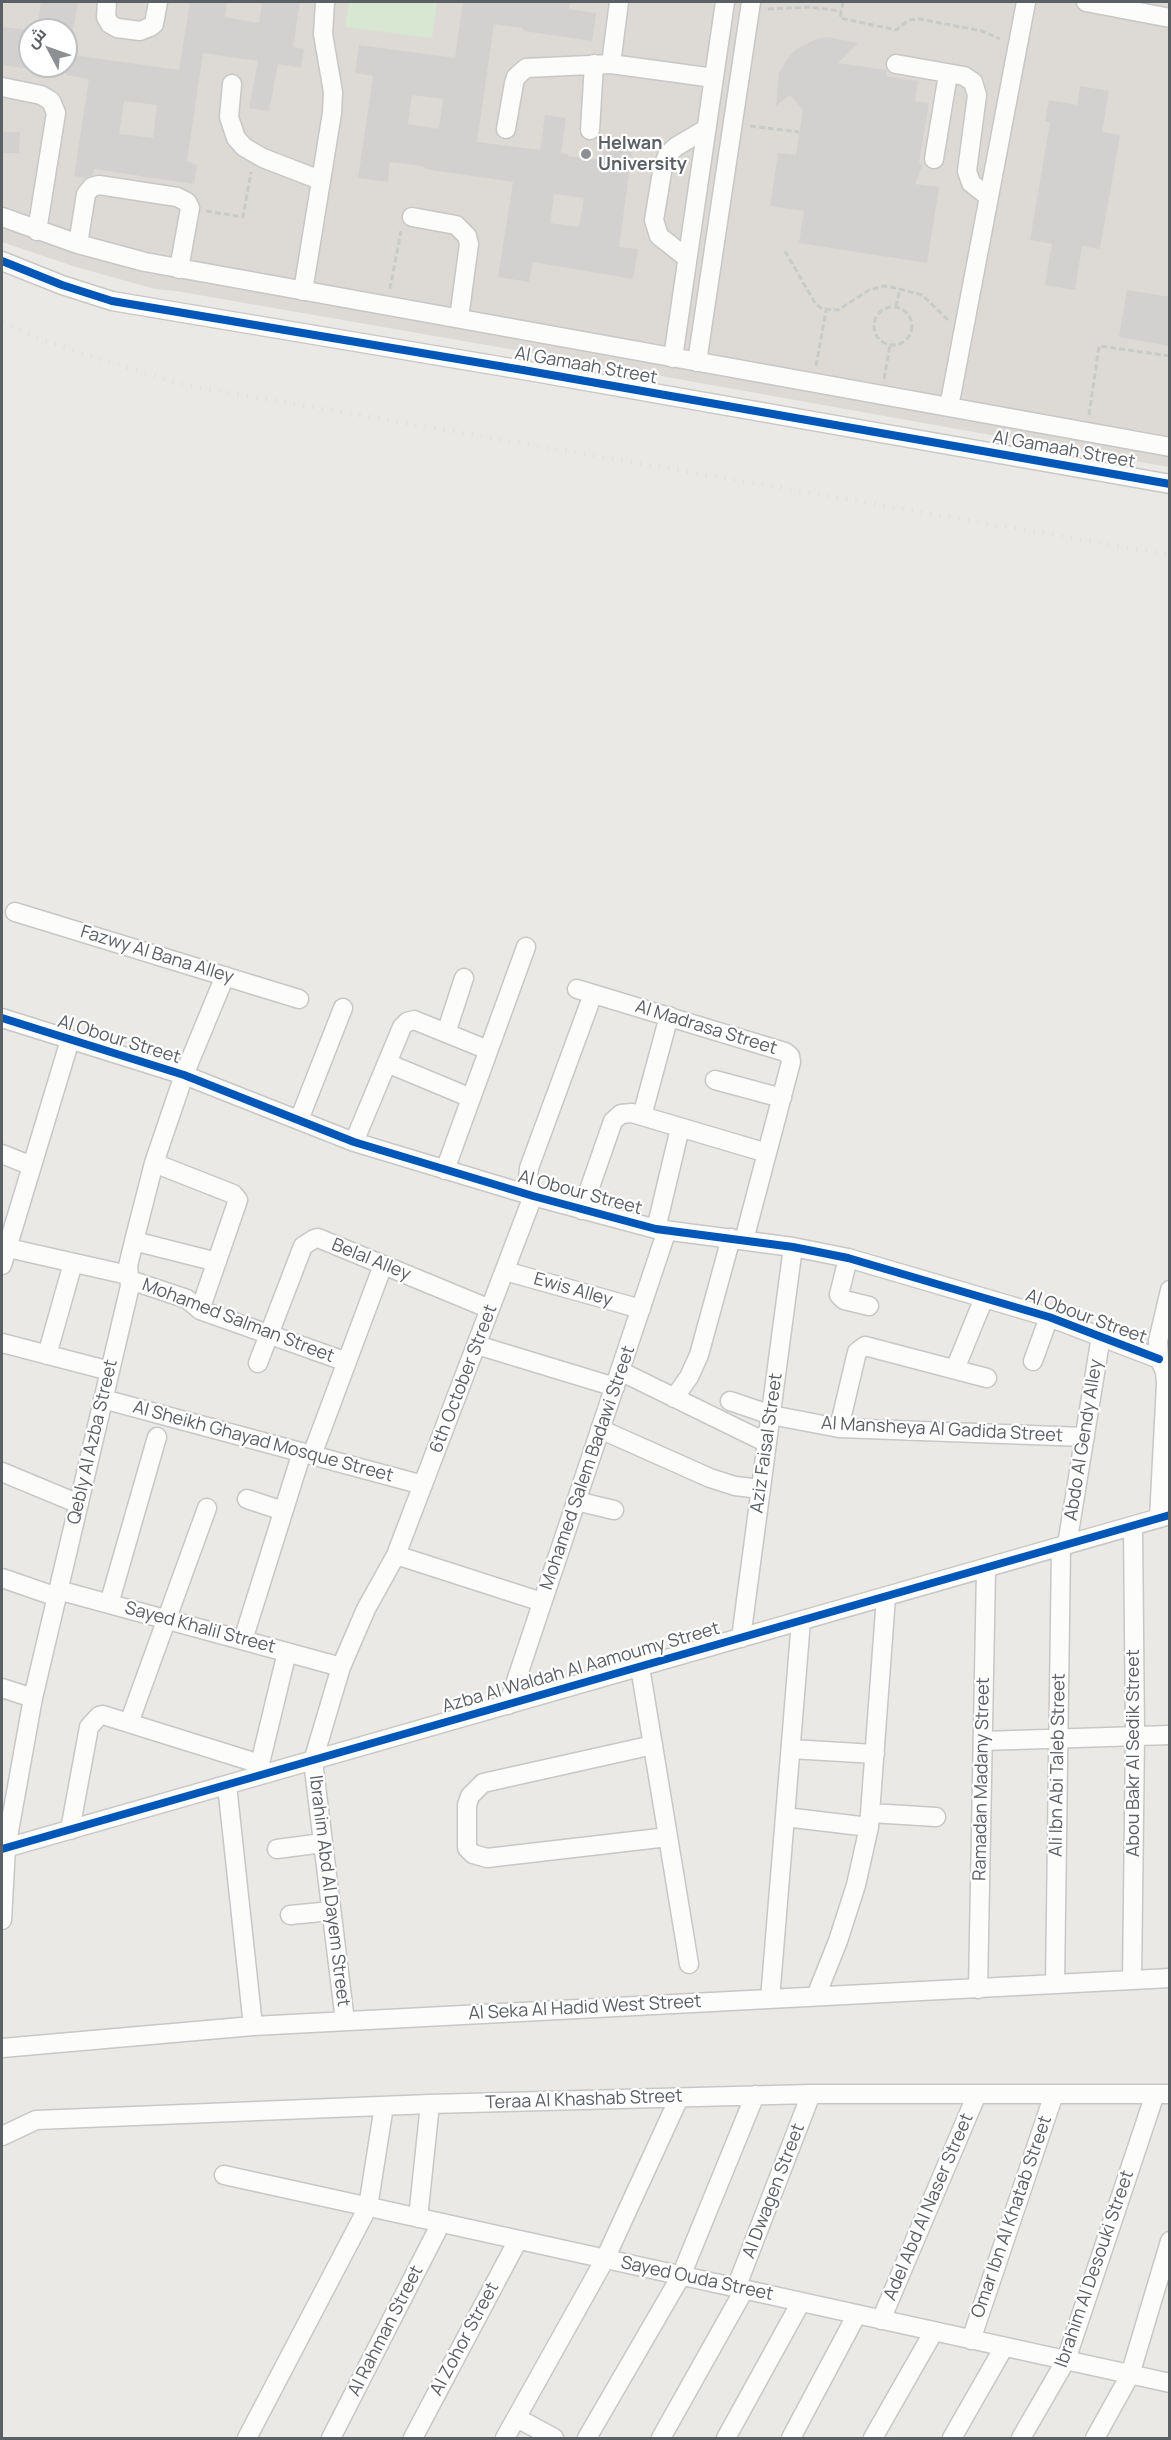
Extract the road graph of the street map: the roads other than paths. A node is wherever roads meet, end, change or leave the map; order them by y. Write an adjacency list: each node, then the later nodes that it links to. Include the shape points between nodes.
1 (107, 2): 2 (street, via 106,17 110,24 140,31 154,24)
2 (158, 2)
3 (325, 2): 20 (street, via 323,34 333,102)
4 (619, 2): 10 (street)
5 (725, 2): 13 (street)
6 (1026, 2): 21 (street)
7 (1086, 2): 9 (street)
8 (751, 6): 32 (street)
9 (1170, 18)
10 (602, 64): 13 (street); 16 (street, via 533,66 520,72 514,83); 18 (street)
11 (896, 64): 12 (street)
12 (948, 74): 19 (street); 21 (street, via 969,78 976,86 967,171 971,183)
13 (714, 78): 17 (street)
14 (232, 84): 20 (street, via 231,128 244,147)
15 (2, 87): 24 (street, via 46,97 56,113)
16 (506, 129)
17 (706, 129): 26 (street); 26 (street, via 668,154 654,220 659,236)
18 (590, 130)
19 (934, 159)
20 (320, 180): 29 (street)
21 (989, 197): 33 (street)
22 (2, 217): 24 (street)
23 (412, 217): 30 (street, via 456,225 467,236)
24 (37, 231): 25 (street)
25 (78, 244): 28 (street); 28 (street, via 86,194 95,186 182,198 190,208)
26 (687, 258): 31 (street)
27 (2, 261): 35 (street, Al Gamaah Street, via 112,301)
28 (179, 269): 29 (street)
29 (303, 291): 30 (street)
30 (459, 318): 31 (street)
31 (673, 358): 32 (street)
32 (697, 362): 33 (street)
33 (949, 407): 34 (street)
34 (1170, 447)
35 (1170, 484)
36 (15, 912): 38 (street, Fazwy Al Bana Alley)
37 (526, 947): 46 (street)
38 (225, 976): 40 (street, Fazwy Al Bana Alley); 48 (street, Qebly Al Azba Street)
39 (464, 978): 44 (street)
40 (299, 999)
41 (343, 1008): 53 (street)
42 (669, 1016): 51 (street, Al Madrasa Street, via 785,1052 791,1062); 52 (street); 61 (street, Al Madrasa Street, via 585,992 528,1168)
43 (2, 1018): 45 (street, Al Obour Street)
44 (446, 1033): 46 (street); 47 (street, via 414,1020 407,1022)
45 (70, 1040): 48 (street, Al Obour Street); 59 (street)
46 (488, 1050): 50 (street)
47 (387, 1063): 50 (street); 55 (street)
48 (184, 1075): 53 (street, Al Obour Street); 58 (street, Qebly Al Azba Street)
49 (715, 1080): 51 (street)
50 (471, 1098): 60 (street)
51 (782, 1098): 56 (street, Al Madrasa Street)
52 (642, 1116): 54 (street); 62 (street, via 627,1113 613,1121)
53 (299, 1120): 55 (street, Al Obour Street)
54 (680, 1128): 56 (street); 63 (street, Mohamed Salem Badawi Street)
55 (354, 1142): 60 (street, Al Obour Street)
56 (767, 1153): 64 (street, Al Madrasa Street)
57 (2, 1154): 59 (street)
58 (154, 1163): 65 (street, Qebly Al Azba Street); 69 (street, via 236,1197 237,1205)
59 (32, 1166): 67 (street)
60 (445, 1170): 61 (street, Al Obour Street)
61 (533, 1197): 62 (street, Al Obour Street); 72 (street, 6th October Street)
62 (582, 1210): 63 (street, Al Obour Street)
63 (662, 1230): 64 (street, Al Obour Street); 79 (street, Mohamed Salem Badawi Street)
64 (737, 1239): 66 (street, Al Obour Street); 94 (street, Al Madrasa Street, via 699,1355)
65 (134, 1241): 69 (street); 73 (street, Qebly Al Azba Street)
66 (793, 1247): 68 (street, Al Obour Street); 97 (street, Aziz Faisal Street)
67 (5, 1257): 70 (street, Mohamed Salman Street)
68 (848, 1258): 75 (street, Al Obour Street); 76 (street, via 839,1295 844,1300)
69 (217, 1262): 77 (street)
70 (73, 1263): 73 (street, Mohamed Salman Street); 85 (street)
71 (383, 1265): 78 (street, Belal Alley); 81 (street, Belal Alley, via 318,1238 310,1240 303,1246); 88 (street)
72 (505, 1271): 78 (street, 6th October Street); 79 (street, Ewis Alley)
73 (129, 1278): 77 (street, Mohamed Salman Street, via 187,1299); 91 (street, Qebly Al Azba Street)
74 (1170, 1290): 86 (street, via 1159,1333)
75 (984, 1298): 80 (street, Al Obour Street); 90 (street)
76 (869, 1305)
77 (200, 1310): 81 (street, Mohamed Salman Street)
78 (490, 1310): 84 (street, 6th October Street)
79 (641, 1310): 93 (street, Mohamed Salem Badawi Street)
80 (1049, 1317): 82 (street, Al Obour Street); 87 (street)
81 (268, 1335): 88 (street, Mohamed Salman Street); 89 (street, Belal Alley)
82 (1101, 1336): 86 (street, Al Obour Street); 101 (street, Abdo Al Gendy Alley)
83 (2, 1343): 85 (street)
84 (477, 1345): 93 (street); 105 (street, 6th October Street)
85 (48, 1355): 91 (street)
86 (1159, 1359): 113 (street, via 1166,1384)
87 (1033, 1360)
88 (346, 1362): 103 (street)
89 (258, 1363)
90 (955, 1369): 92 (street); 98 (street, via 861,1347 856,1352)
91 (110, 1371): 95 (street, Qebly Al Azba Street)
92 (987, 1378)
93 (617, 1379): 94 (street); 99 (street, Mohamed Salem Badawi Street)
94 (674, 1398): 102 (street)
95 (103, 1399): 103 (street, Al Sheikh Ghayad Mosque Street); 109 (street, Qebly Al Azba Street)
96 (730, 1401): 97 (street, Al Mansheya Al Gadida Street)
97 (771, 1415): 98 (street, Al Mansheya Al Gadida Street); 102 (street, Aziz Faisal Street)
98 (839, 1428): 101 (street, Al Mansheya Al Gadida Street)
99 (600, 1429): 106 (street, via 710,1478); 108 (street, Mohamed Salem Badawi Street)
100 (157, 1437): 122 (street)
101 (1085, 1437): 115 (street, Abdo Al Gendy Alley)
102 (767, 1443): 106 (street, Aziz Faisal Street)
103 (307, 1454): 105 (street, Al Sheikh Ghayad Mosque Street); 112 (street)
104 (2, 1472): 109 (street)
105 (423, 1485): 116 (street, 6th October Street)
106 (761, 1489): 125 (street, Aziz Faisal Street)
107 (247, 1499): 112 (street)
108 (576, 1500): 111 (street); 121 (street, Mohamed Salem Badawi Street)
109 (79, 1504): 119 (street, Qebly Al Azba Street)
110 (207, 1508): 123 (street)
111 (614, 1510)
112 (283, 1511): 126 (street)
113 (1164, 1517): 114 (street, Azba Al Waldah Al Aamoumy Street)
114 (1133, 1526): 115 (street, Azba Al Waldah Al Aamoumy Street); 134 (street, Abou Bakr Al Sedik Street)
115 (1064, 1546): 117 (street, Azba Al Waldah Al Aamoumy Street); 136 (street, Ali Ibn Abi Taleb Street)
116 (396, 1555): 121 (street); 128 (street, 6th October Street, via 366,1609)
117 (986, 1569): 120 (street, Azba Al Waldah Al Aamoumy Street); 137 (street, Ramadan Madany Street)
118 (2, 1578): 119 (street, Sayed Khalil Street)
119 (58, 1594): 122 (street, Sayed Khalil Street); 131 (street, Qebly Al Azba Street)
120 (886, 1597): 124 (street, Azba Al Waldah Al Aamoumy Street); 140 (street)
121 (542, 1602): 132 (street, Mohamed Salem Badawi Street)
122 (109, 1604): 123 (street, Sayed Khalil Street)
123 (167, 1619): 126 (street, Sayed Khalil Street); 133 (street)
124 (801, 1621): 125 (street, Azba Al Waldah Al Aamoumy Street); 139 (street)
125 (741, 1638): 129 (street, Azba Al Waldah Al Aamoumy Street)
126 (243, 1640): 127 (street, Sayed Khalil Street)
127 (287, 1652): 128 (street, Sayed Khalil Street); 142 (street)
128 (341, 1667): 141 (street, 6th October Street)
129 (640, 1667): 132 (street, Azba Al Waldah Al Aamoumy Street); 138 (street)
130 (2, 1688): 131 (street)
131 (33, 1698): 150 (street, Qebly Al Azba Street)
132 (508, 1705): 141 (street, Azba Al Waldah Al Aamoumy Street)
133 (129, 1723): 142 (street); 147 (street, via 103,1715 89,1726)
134 (1135, 1736): 135 (street); 136 (street); 157 (street, Abou Bakr Al Sedik Street)
135 (1170, 1736)
136 (1058, 1739): 137 (street); 158 (street, Ali Ibn Abi Taleb Street)
137 (983, 1741): 159 (street, Ramadan Madany Street)
138 (653, 1745): 148 (street); 148 (street, via 483,1783 467,1805 467,1848 487,1858)
139 (791, 1749): 140 (street); 144 (street)
140 (875, 1754): 146 (street)
141 (313, 1761): 142 (street, Azba Al Waldah Al Aamoumy Street); 149 (street, Ibrahim Abd Al Dayem Street)
142 (258, 1770): 143 (street, Azba Al Waldah Al Aamoumy Street)
143 (227, 1785): 147 (street, Azba Al Waldah Al Aamoumy Street); 163 (street)
144 (785, 1817): 146 (street); 161 (street)
145 (936, 1817): 146 (street)
146 (870, 1820): 160 (street, via 856,1884)
147 (70, 1830): 150 (street, Azba Al Waldah Al Aamoumy Street)
148 (668, 1837): 155 (street)
149 (322, 1843): 151 (street); 152 (street, Ibrahim Abd Al Dayem Street)
150 (4, 1849): 154 (street, Qebly Al Azba Street)
151 (277, 1849)
152 (331, 1911): 153 (street); 162 (street, Ibrahim Abd Al Dayem Street)
153 (290, 1915)
154 (2, 1920)
155 (689, 1964)
156 (1170, 1978): 157 (street, Al Seka Al Hadid West Street)
157 (1132, 1980): 158 (street, Al Seka Al Hadid West Street)
158 (1055, 1984): 159 (street, Al Seka Al Hadid West Street)
159 (978, 1989): 160 (street, Al Seka Al Hadid West Street)
160 (816, 1996): 161 (street, Al Seka Al Hadid West Street)
161 (770, 1999): 162 (street, Al Seka Al Hadid West Street)
162 (345, 2021): 163 (street, Al Seka Al Hadid West Street)
163 (253, 2025): 164 (street, Al Seka Al Hadid West Street)
164 (2, 2048)
165 (811, 2094): 166 (street, Teraa Al Khashab Street); 169 (street, Teraa Al Khashab Street); 182 (street, Al Dwagen Street)
166 (977, 2094): 167 (street, Teraa Al Khashab Street); 185 (street, Adel Abd Al Naser Street)
167 (1054, 2094): 168 (street, Teraa Al Khashab Street); 187 (street, Omar Ibn Al Khatab Street)
168 (1162, 2094): 189 (street, Ibrahim Al Desouki Street)
169 (755, 2095): 170 (street, Teraa Al Khashab Street); 181 (street)
170 (679, 2098): 171 (street, Teraa Al Khashab Street); 180 (street)
171 (430, 2104): 172 (street, Teraa Al Khashab Street); 176 (street)
172 (384, 2106): 173 (street, Teraa Al Khashab Street, via 36,2120); 175 (street)
173 (2, 2136)
174 (224, 2175): 175 (street, Sayed Ouda Street)
175 (368, 2207): 176 (street, Sayed Ouda Street); 193 (street)
176 (418, 2218): 177 (street, Sayed Ouda Street)
177 (441, 2223): 178 (street, Sayed Ouda Street); 194 (street, Al Rahman Street)
178 (518, 2240): 180 (street, Sayed Ouda Street); 195 (street, Al Zohor Street)
179 (1170, 2241): 190 (street)
180 (605, 2259): 181 (street, Sayed Ouda Street); 192 (street)
181 (681, 2276): 182 (street, Sayed Ouda Street); 198 (street)
182 (740, 2289): 183 (street, Sayed Ouda Street); 199 (street, Al Dwagen Street)
183 (801, 2302): 184 (street, Sayed Ouda Street); 200 (street)
184 (856, 2314): 185 (street, Sayed Ouda Street); 201 (street)
185 (881, 2320): 186 (street, Sayed Ouda Street)
186 (934, 2331): 187 (street, Sayed Ouda Street); 202 (street)
187 (971, 2340): 188 (street, Sayed Ouda Street)
188 (1004, 2347): 189 (street, Sayed Ouda Street); 203 (street)
189 (1066, 2360): 190 (street, Sayed Ouda Street); 204 (street, Ibrahim Al Desouki Street)
190 (1130, 2375): 191 (street, Sayed Ouda Street); 205 (street)
191 (1170, 2383)
192 (517, 2418): 196 (street); 197 (street)
193 (247, 2439)
194 (331, 2439)
195 (412, 2439)
196 (506, 2439)
197 (554, 2439)
198 (587, 2439)
199 (661, 2439)
200 (726, 2439)
201 (791, 2439)
202 (873, 2439)
203 (952, 2439)
204 (1022, 2439)
205 (1095, 2439)

